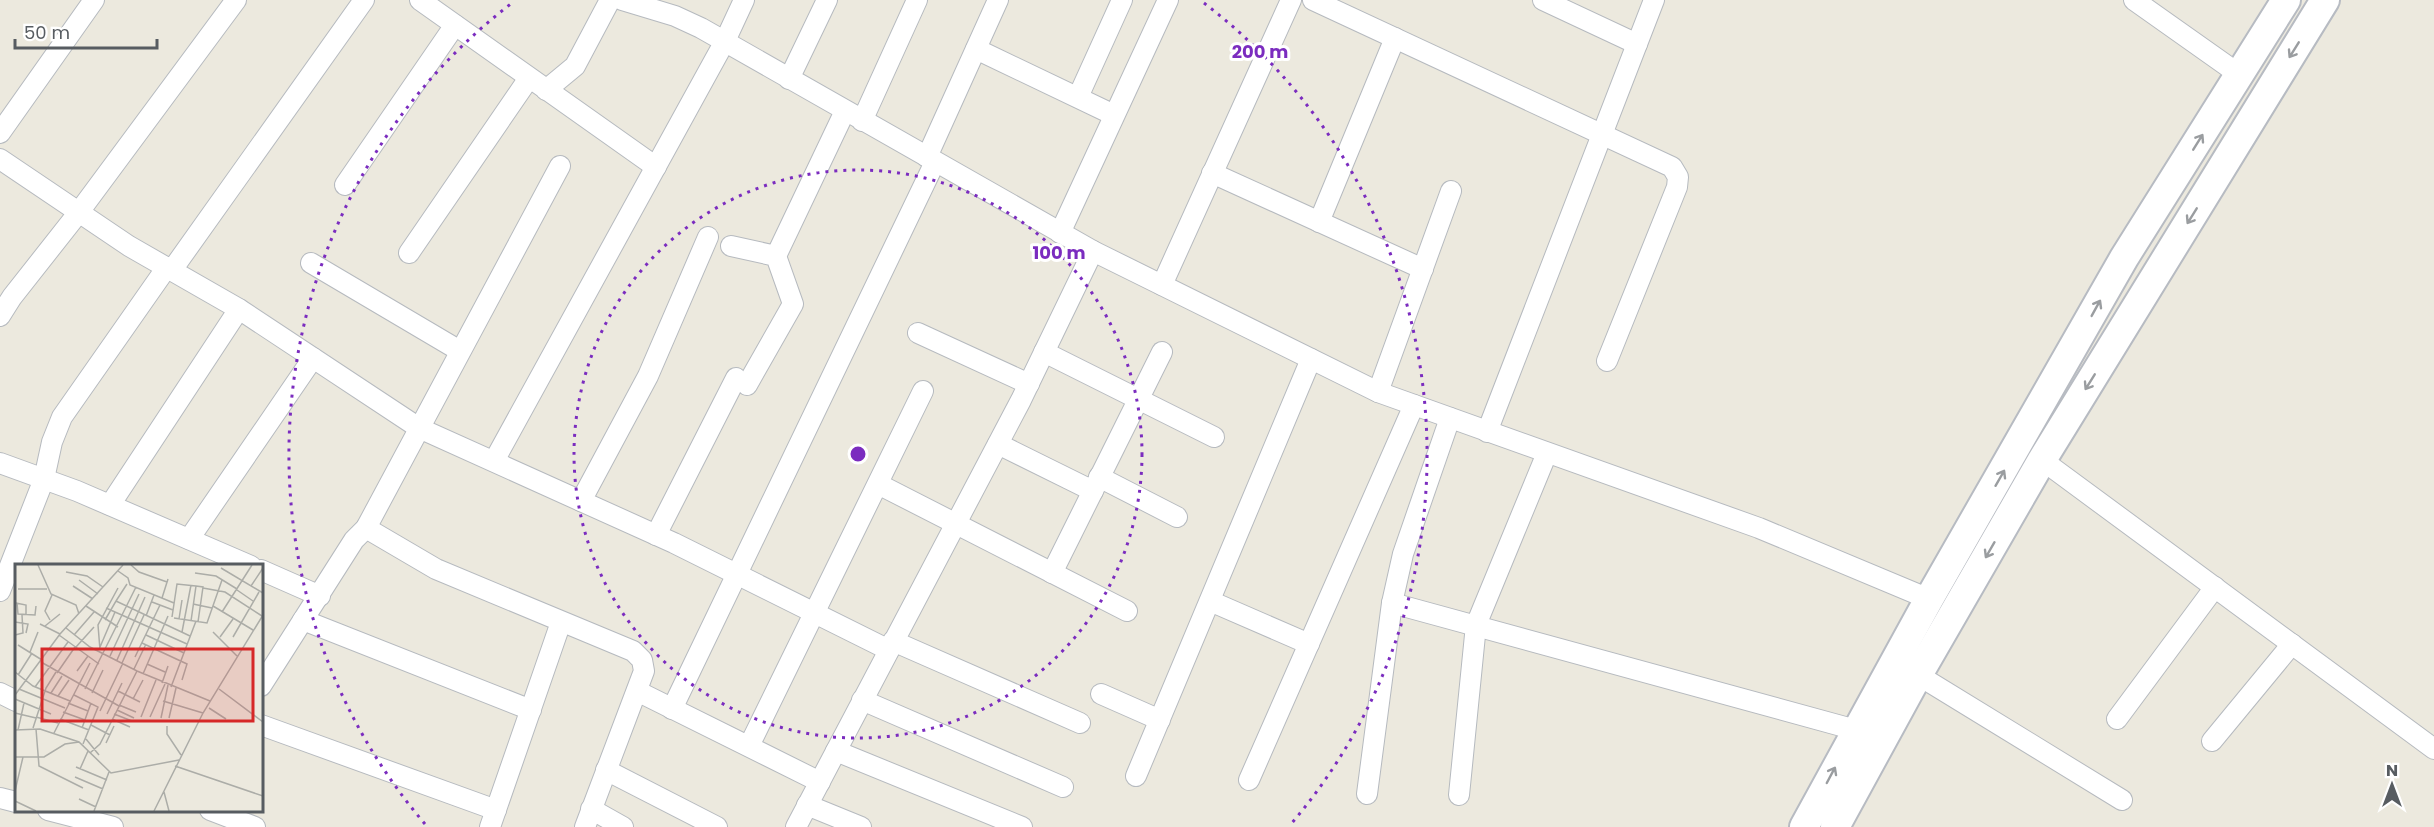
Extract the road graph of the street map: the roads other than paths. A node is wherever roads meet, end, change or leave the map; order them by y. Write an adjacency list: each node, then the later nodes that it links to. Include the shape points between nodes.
1 (236, 0): 43 (street)
2 (364, 0): 52 (street)
3 (420, 0): 21 (street)
4 (610, 0): 29 (street, via 575,66)
5 (622, 0): 20 (street)
6 (744, 0): 23 (street)
7 (827, 0): 28 (street)
8 (917, 0): 33 (street)
9 (998, 0): 25 (street)
10 (1122, 0): 30 (street)
11 (1168, 0): 32 (street)
12 (1291, 0): 40 (street)
13 (1313, 0): 22 (street)
14 (1543, 0): 24 (street)
15 (1654, 0): 24 (street)
16 (2134, 0): 26 (street)
17 (2286, 0): 26 (main road)
18 (2325, 0): 75 (main road, one-way to 75)
19 (89, 2): 34 (street)
20 (674, 8): 23 (street)
21 (455, 25): 27 (street); 41 (street)
22 (1395, 38): 35 (street); 44 (street)
23 (725, 41): 28 (street); 39 (street)
24 (1637, 44): 35 (street)
25 (976, 49): 30 (street); 37 (street)
26 (2240, 75): 95 (main road, one-way to 26, via 2124,258)
27 (529, 78): 29 (street); 49 (street)
28 (789, 79): 31 (street)
29 (546, 90): 39 (street)
30 (1078, 97): 32 (street)
31 (845, 111): 33 (street); 50 (street)
32 (1114, 115): 45 (street)
33 (862, 121): 37 (street)
34 (2, 127)
35 (1603, 133): 63 (street, via 1672,167 1678,177); 71 (street)
36 (0, 159): 43 (street)
37 (931, 160): 45 (street); 90 (street)
38 (560, 166): 58 (street)
39 (656, 167): 76 (street)
40 (1212, 173): 44 (street); 54 (street)
41 (345, 185)
42 (1451, 191): 53 (street)
43 (79, 212): 52 (street); 56 (street)
44 (1319, 222): 53 (street)
45 (1060, 233): 48 (street)
46 (708, 237): 81 (street, via 648,376)
47 (731, 246): 50 (street)
48 (1092, 251): 54 (street); 59 (street)
49 (409, 254)
50 (776, 256): 86 (street, via 793,304 742,382)
51 (311, 263): 58 (street)
52 (170, 269): 55 (street); 78 (street, via 62,417)
53 (1423, 269): 66 (street)
54 (1162, 285): 62 (street)
55 (239, 309): 61 (street); 82 (street)
56 (0, 316)
57 (918, 333): 64 (street)
58 (460, 351): 70 (street)
59 (1044, 352): 64 (street); 67 (street)
60 (1162, 352): 67 (street)
61 (314, 358): 70 (street); 87 (street)
62 (1311, 359): 66 (street); 96 (street)
63 (1607, 361)
64 (1029, 384): 73 (street)
65 (923, 391): 79 (street)
66 (1378, 392): 68 (street)
67 (1138, 399): 72 (street); 80 (street)
68 (1414, 405): 69 (street); 103 (street)
69 (1450, 418): 71 (street); 97 (street, via 1403,554)
70 (419, 428): 76 (street); 85 (street)
71 (1487, 432): 74 (street)
72 (1214, 436)
73 (998, 444): 80 (street); 84 (street)
74 (1547, 453): 95 (street, via 1759,528); 102 (street)
75 (2042, 460): 93 (street); 106 (main road, one-way to 106)
76 (494, 461): 81 (street)
77 (0, 463): 78 (street)
78 (44, 479): 82 (street); 92 (street)
79 (878, 484): 84 (street); 99 (street)
80 (1096, 484): 83 (street); 91 (street)
81 (581, 501): 86 (street)
82 (110, 505): 87 (street)
83 (1177, 517)
84 (956, 523): 91 (street); 105 (street)
85 (366, 528): 94 (street, via 354,540); 101 (street, via 436,569)
86 (656, 535): 90 (street)
87 (189, 539): 88 (street)
88 (246, 564)
89 (262, 570): 94 (street)
90 (736, 573): 99 (street); 113 (street)
91 (1052, 573): 98 (street)
92 (6, 579)
93 (2216, 588): 104 (street); 115 (street)
94 (320, 596): 100 (street)
95 (1929, 598): 119 (main road)
96 (1210, 601): 103 (street); 116 (street)
97 (1392, 603): 102 (street); 129 (street)
98 (1127, 611)
99 (815, 613): 105 (street); 121 (street)
100 (303, 620): 107 (street); 114 (street)
101 (561, 622): 108 (street, via 633,651 642,660 644,671); 114 (street)
102 (1476, 625): 119 (street); 130 (street)
103 (1308, 644): 126 (street)
104 (2292, 644): 120 (street); 122 (street)
105 (891, 645): 112 (street); 117 (street)
106 (1918, 675): 132 (street); 150 (main road)
107 (262, 682)
108 (637, 691): 113 (street); 124 (street)
109 (0, 693): 111 (street)
110 (1101, 694): 116 (street)
111 (15, 700)
112 (862, 700): 123 (street); 128 (street)
113 (672, 708): 121 (street)
114 (531, 710): 140 (street)
115 (2117, 719)
116 (1160, 720): 125 (street)
117 (1080, 723)
118 (262, 725): 140 (street)
119 (1856, 730): 149 (main road, one-way to 119)
120 (2212, 741)
121 (749, 746): 127 (street)
122 (2434, 749)
123 (836, 751): 127 (street); 148 (street)
124 (606, 770): 139 (street); 145 (street)
125 (1136, 776)
126 (1249, 780)
127 (820, 782): 134 (street)
128 (1063, 787)
129 (1367, 794)
130 (1459, 795)
131 (0, 798): 133 (street)
132 (2122, 800)
133 (15, 802)
134 (807, 805): 146 (street); 147 (street)
135 (64, 812): 138 (street)
136 (207, 812): 142 (street)
137 (214, 812): 143 (street)
138 (79, 814): 141 (street)
139 (588, 818): 144 (street)
140 (493, 819)
141 (113, 827)
142 (200, 827)
143 (255, 827)
144 (623, 827)
145 (717, 827)
146 (796, 827)
147 (861, 827)
148 (1022, 827)
149 (1804, 827)
150 (1835, 827)

